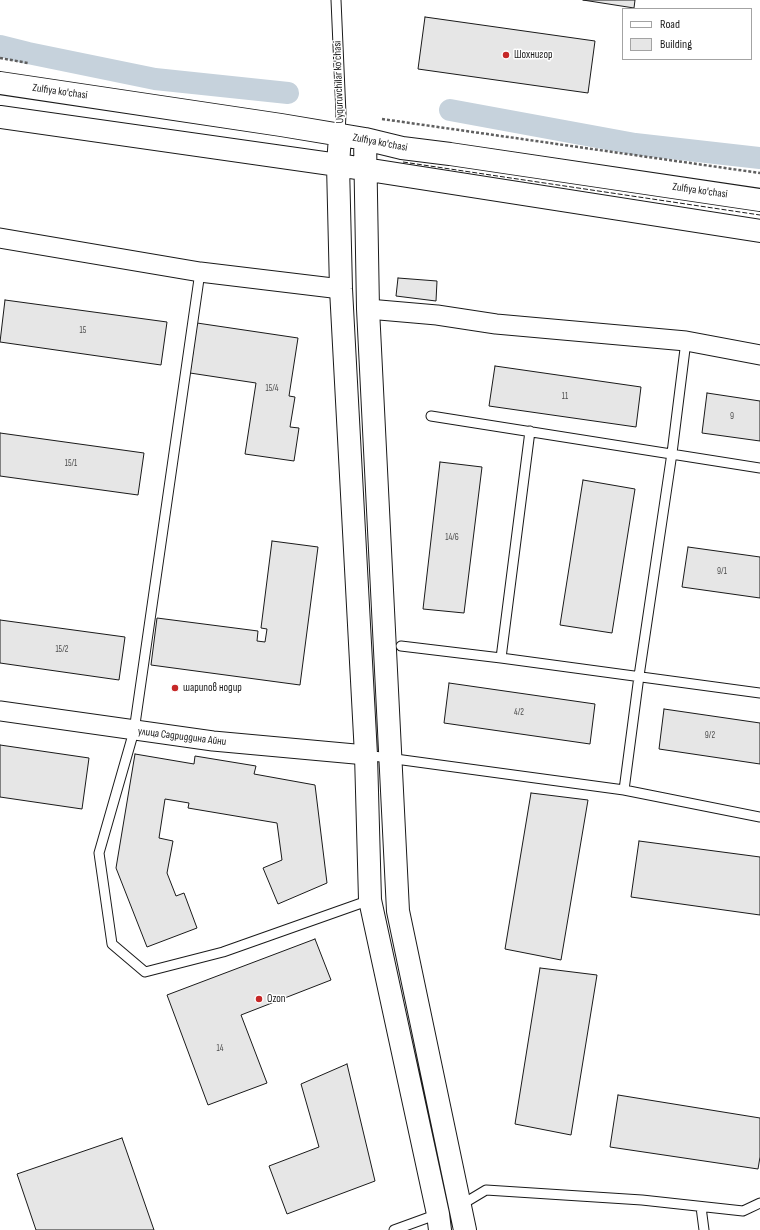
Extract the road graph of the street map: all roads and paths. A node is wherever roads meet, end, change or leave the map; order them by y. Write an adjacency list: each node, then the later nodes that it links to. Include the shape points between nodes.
1 (336, 0): 4 (lane, Uyquruvchilar ko'chasi)
2 (0, 83): 4 (main road, Zulfiya ko'chasi)
3 (0, 116): 6 (main road)
4 (340, 136): 5 (main road, Zulfiya ko'chasi); 6 (main road, Uyquruvchilar ko'chasi)
5 (365, 139): 7 (main road); 8 (main road, Zulfiya ko'chasi, via 402,148)
6 (338, 165): 7 (main road); 12 (main road, Uyquruvchilar ko'chasi)
7 (366, 170): 9 (main road); 13 (main road)
8 (760, 200)
9 (760, 231)
10 (0, 238): 11 (street)
11 (200, 272): 12 (street); 25 (lane)
12 (341, 289): 26 (main road, Uyquruvchilar ko'chasi)
13 (368, 309): 14 (street, via 437,315 496,324); 32 (main road, via 398,911)
14 (686, 341): 15 (street); 18 (lane)
15 (760, 355)
16 (431, 416): 17 (lane)
17 (530, 432): 18 (lane); 21 (lane)
18 (672, 453): 19 (lane); 22 (lane)
19 (760, 468)
20 (401, 646): 21 (lane)
21 (501, 658): 22 (lane)
22 (639, 676): 23 (lane); 27 (lane)
23 (760, 693)
24 (0, 710): 25 (street, улица Садриддина Айни)
25 (134, 731): 26 (street, улица Садриддина Айни); 29 (lane, via 99,853 112,944 145,972 223,952)
26 (366, 756): 27 (lane); 29 (main road, Uyquruvchilar ko'chasi)
27 (624, 790): 28 (lane)
28 (760, 817)
29 (370, 900): 32 (main road, Uyquruvchilar ko'chasi)
30 (760, 1203): 31 (lane, via 743,1211)
31 (701, 1207): 32 (lane, via 642,1200 486,1190); 35 (lane)
32 (448, 1214): 33 (lane); 34 (main road)
33 (394, 1230)
34 (465, 1230)
35 (704, 1230)

